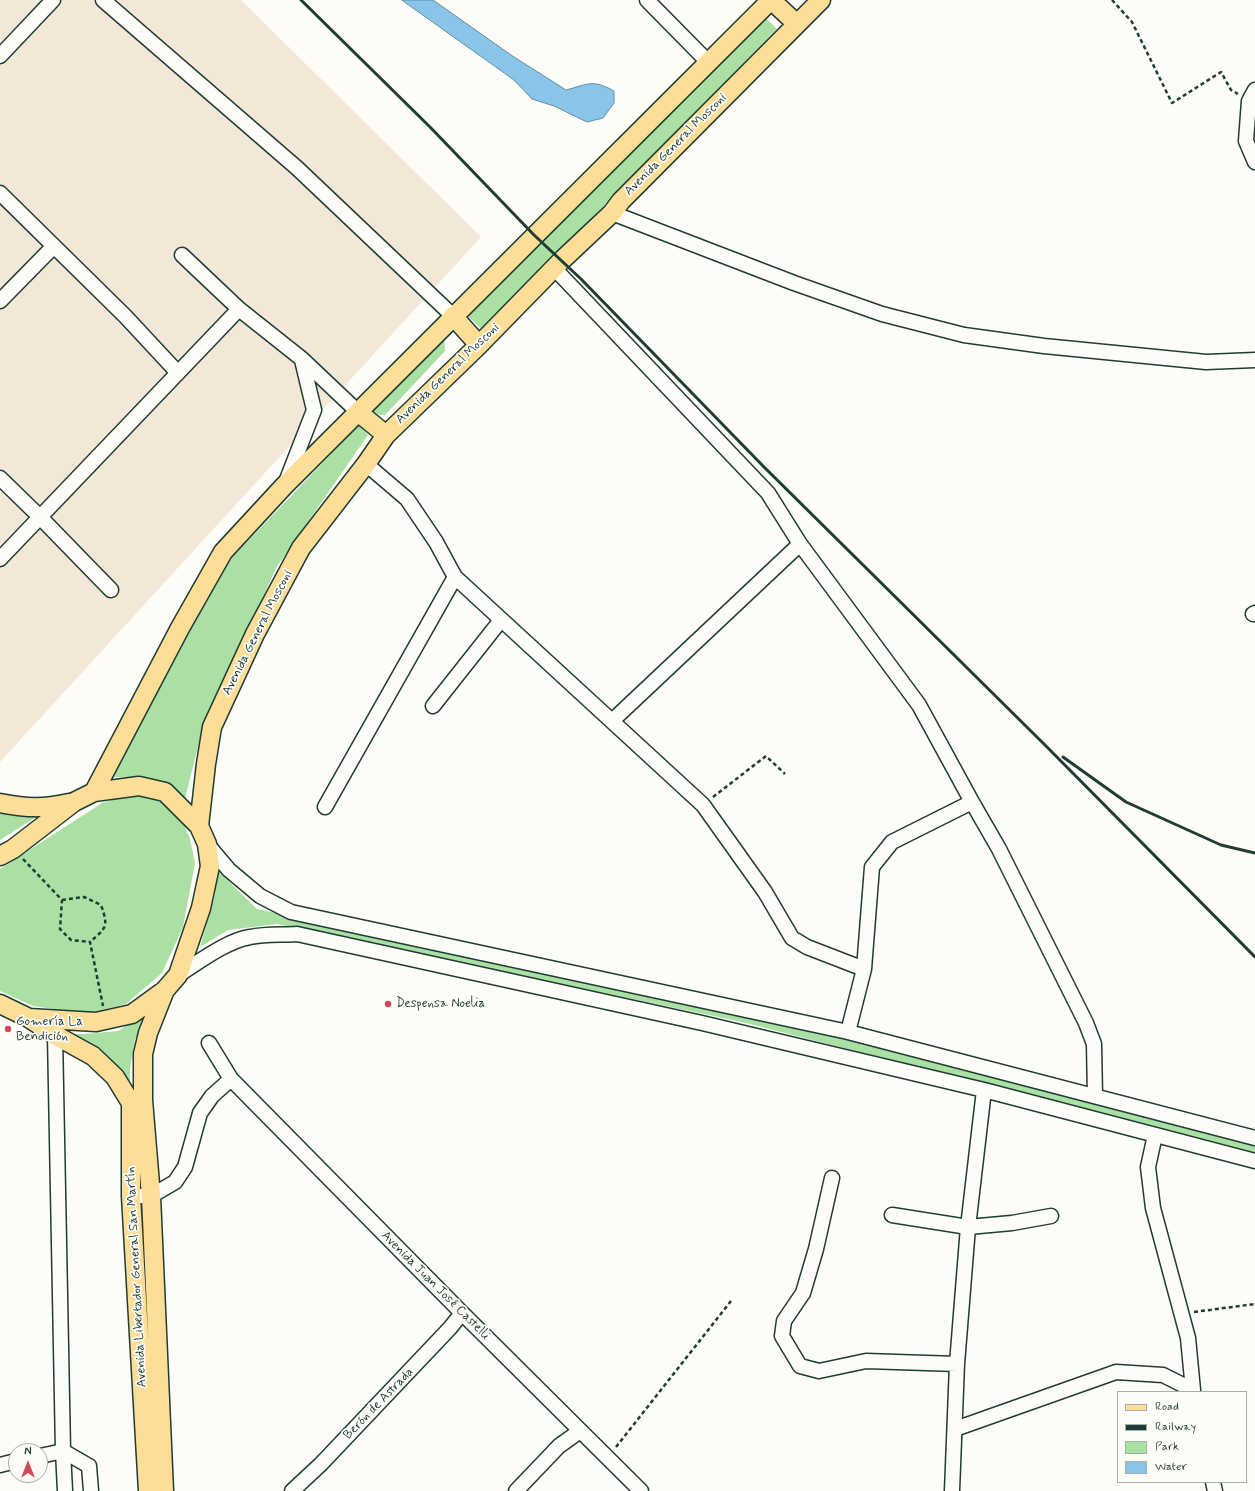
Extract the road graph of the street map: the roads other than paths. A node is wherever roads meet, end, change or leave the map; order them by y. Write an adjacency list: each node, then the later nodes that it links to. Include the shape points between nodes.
1 (53, 0): 7 (street)
2 (103, 0): 18 (street, via 297,168)
3 (647, 0): 8 (street)
4 (771, 0): 6 (main road); 8 (main road)
5 (820, 0): 6 (main road, Avenida General Mosconi)
6 (797, 24): 12 (main road, Avenida General Mosconi, via 621,200)
7 (0, 56)
8 (708, 62): 18 (main road)
9 (1252, 96): 10 (street, via 1246,140)
10 (1255, 162)
11 (0, 193): 13 (street)
12 (612, 213): 15 (main road, Avenida General Mosconi); 21 (street, via 882,314 964,336 1206,362)
13 (53, 247): 16 (street); 22 (street, via 126,317)
14 (182, 255): 17 (street)
15 (554, 268): 19 (main road, Avenida General Mosconi); 29 (street, via 768,493)
16 (0, 301)
17 (239, 309): 20 (street); 22 (street)
18 (453, 316): 19 (main road); 23 (main road)
19 (479, 345): 24 (main road, Avenida General Mosconi)
20 (302, 359): 23 (street); 27 (street, via 314,410)
21 (1255, 360)
22 (178, 373): 28 (street)
23 (358, 412): 24 (main road); 27 (main road)
24 (386, 435): 25 (main road, Avenida General Mosconi)
25 (366, 464): 31 (street, via 407,499 436,542); 41 (main road, Avenida General Mosconi, via 301,548 212,726)
26 (0, 478): 28 (street)
27 (284, 486): 36 (main road, via 223,552 172,642)
28 (40, 517): 30 (street); 32 (street)
29 (800, 544): 35 (street); 38 (street, via 919,705)
30 (0, 559)
31 (455, 577): 33 (street); 40 (street)
32 (111, 590)
33 (501, 620): 34 (street); 35 (street)
34 (432, 706)
35 (612, 721): 44 (street, via 703,805 765,892 792,938 807,947)
36 (94, 792): 37 (main road); 41 (main road, via 139,786 165,792)
37 (74, 802): 39 (main road, via 24,808); 43 (main road)
38 (972, 802): 44 (street, via 892,842 872,867); 54 (street, via 1000,850 1086,1023 1094,1044)
39 (0, 803)
40 (325, 807)
41 (198, 826): 42 (main road)
42 (207, 844): 45 (main road, via 210,866 201,908); 49 (street, via 229,870 254,892 291,912)
43 (7, 852)
44 (864, 969): 49 (street)
45 (178, 975): 46 (main road); 53 (street, via 227,945 248,937 297,934 702,1023)
46 (165, 990): 48 (main road, via 132,1014 106,1020 96,1022); 60 (main road, Avenida Libertador General San Martín, via 148,1033 143,1054 143,1100)
47 (0, 1004): 48 (main road)
48 (29, 1018): 50 (main road, Avenida Libertador General San Martín)
49 (848, 1032): 54 (street)
50 (55, 1035): 59 (main road, Avenida Libertador General San Martín, via 93,1056 115,1077 131,1103); 69 (street)
51 (210, 1043): 52 (street, Avenida Juan José Castelli)
52 (230, 1079): 60 (street, via 212,1096 200,1113 185,1167 175,1182); 64 (street, Avenida Juan José Castelli)
53 (984, 1090): 55 (street); 63 (street)
54 (1095, 1096): 56 (street)
55 (1156, 1135): 57 (street); 66 (street, via 1148,1167 1153,1208 1188,1338)
56 (1255, 1138)
57 (1255, 1161)
58 (832, 1178): 65 (street, via 803,1293 784,1321 782,1336 800,1366 818,1371 866,1361)
59 (131, 1196): 60 (street); 73 (main road, Avenida Libertador General San Martín)
60 (151, 1196): 74 (main road, Avenida Libertador General San Martín)
61 (892, 1215): 63 (street)
62 (1051, 1216): 63 (street)
63 (968, 1227): 65 (street)
64 (462, 1313): 68 (street, Avenida Juan José Castelli); 75 (street, Berón de Astrada, via 370,1413)
65 (957, 1364): 67 (street)
66 (1193, 1391): 67 (street, via 1163,1375 1116,1372)
67 (955, 1429): 78 (street)
68 (580, 1431): 76 (street, via 559,1446); 77 (street, Avenida Juan José Castelli)
69 (63, 1451): 70 (street); 71 (street); 72 (street, via 89,1466)
70 (48, 1454)
71 (65, 1491)
72 (91, 1491)
73 (148, 1491)
74 (164, 1491)
75 (292, 1491)
76 (516, 1491)
77 (641, 1491)
78 (952, 1491)

